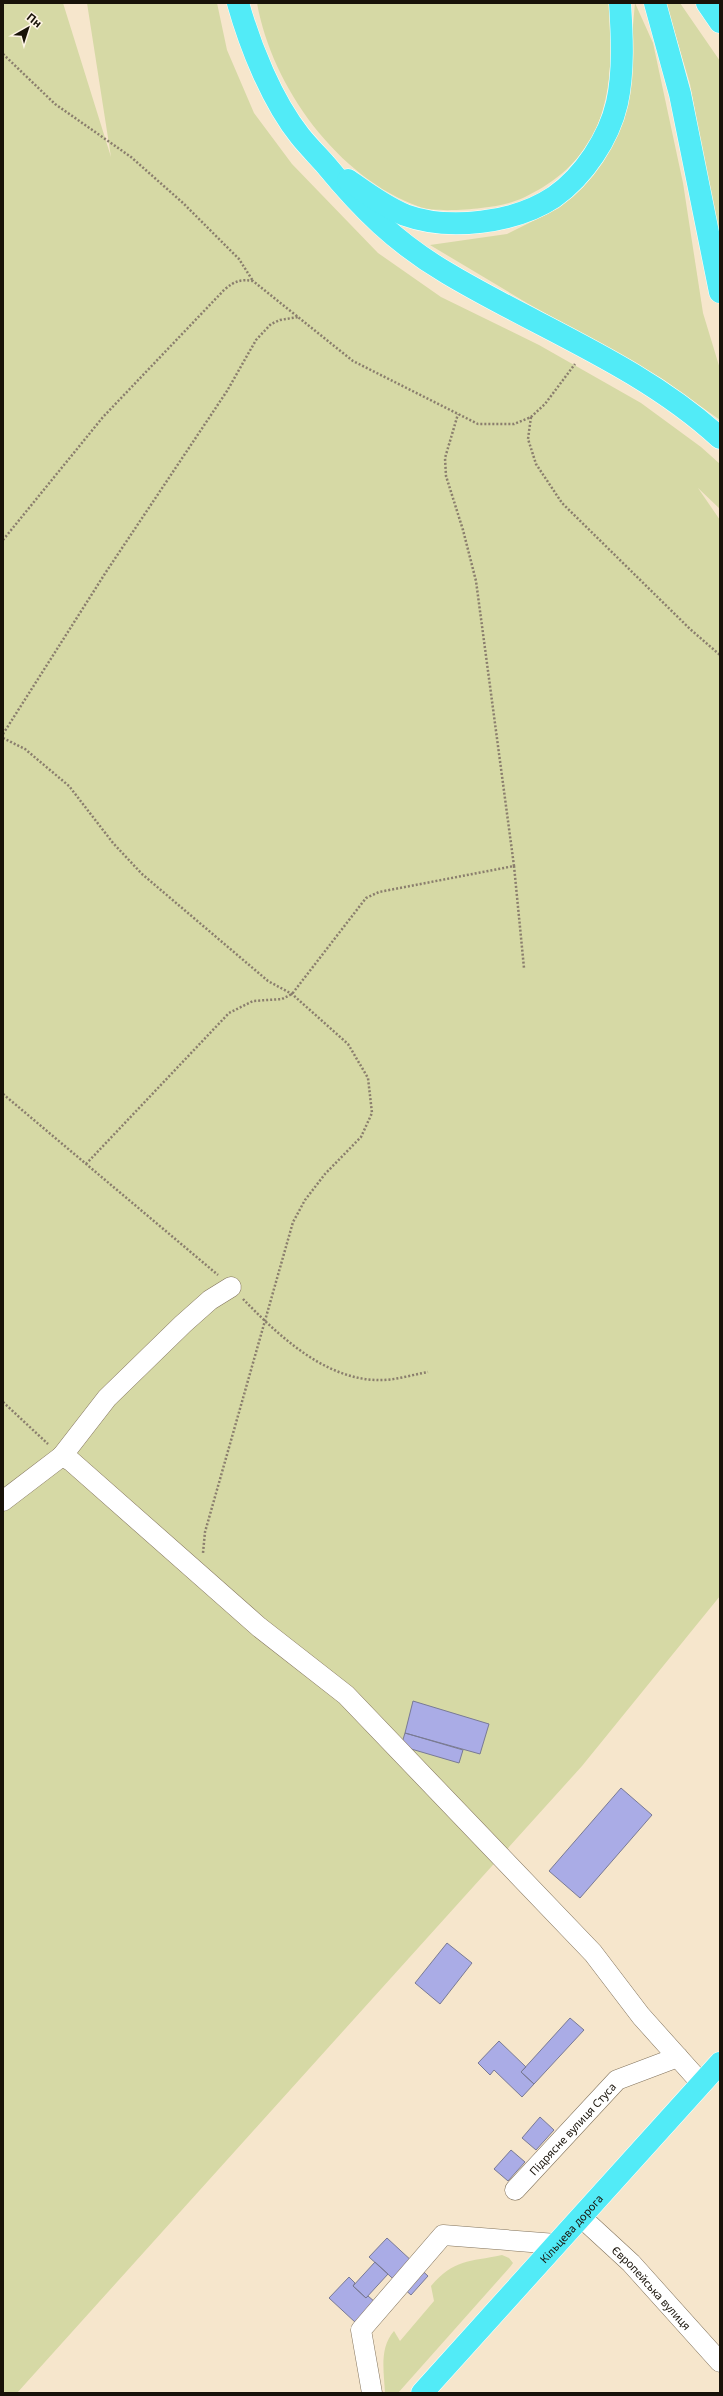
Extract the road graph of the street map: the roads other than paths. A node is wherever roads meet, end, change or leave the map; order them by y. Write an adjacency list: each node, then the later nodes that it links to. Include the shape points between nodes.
1 (238, 3): 6 (highway, via 247,37 272,90 299,135)
2 (620, 3): 6 (highway, via 622,58 615,109 595,153 575,178 554,197 508,216 484,222 445,224 405,214 365,192)
3 (655, 3): 7 (highway, via 680,94)
4 (707, 3): 5 (highway)
5 (720, 22)
6 (323, 163): 8 (highway, via 353,199 396,239 447,273 587,349 661,393)
7 (720, 292)
8 (720, 438)
9 (231, 1287): 10 (street, via 210,1300 182,1324 106,1398)
10 (62, 1456): 11 (street); 12 (street, via 71,1461 259,1627 346,1695 593,1953 641,2016)
11 (3, 1502)
12 (678, 2057): 14 (street); 15 (street, Підрясне вулиця Стуса, via 617,2080)
13 (720, 2063): 14 (highway, Кільцева дорога)
14 (701, 2083): 16 (highway, Кільцева дорога)
15 (515, 2190)
16 (581, 2217): 17 (highway, Кільцева дорога); 18 (street, Європейська вулиця, via 631,2262)
17 (556, 2244): 19 (street, via 443,2235 361,2330); 20 (highway, Кільцева дорога)
18 (720, 2362)
19 (372, 2393)
20 (422, 2393)

